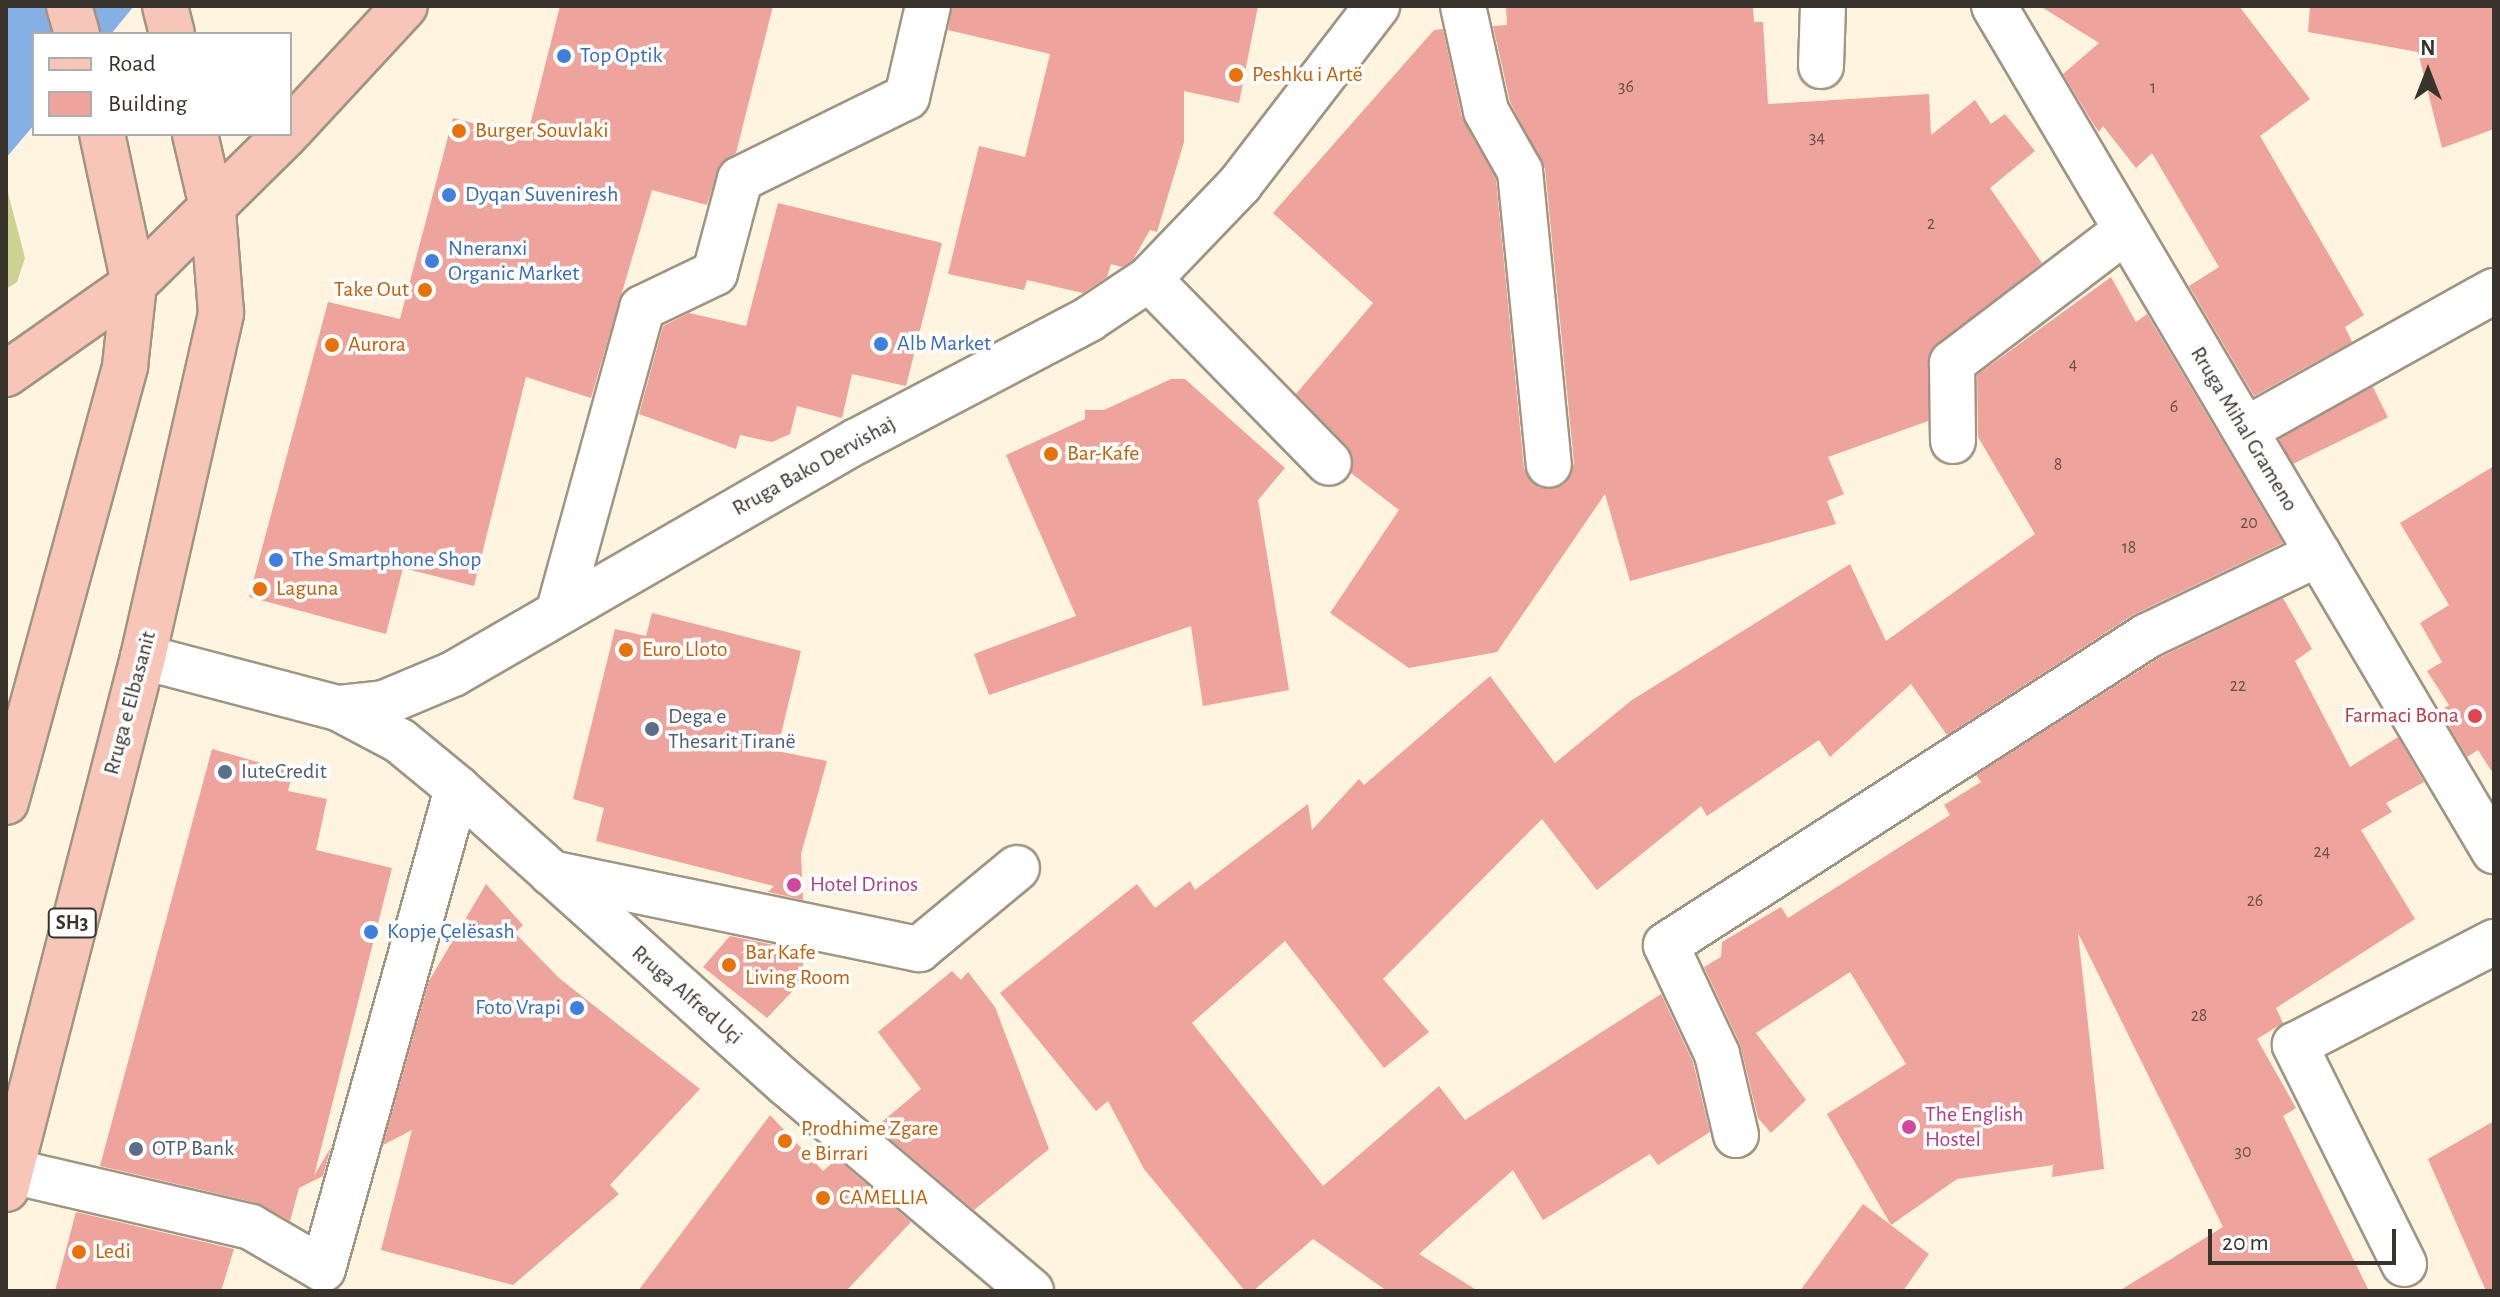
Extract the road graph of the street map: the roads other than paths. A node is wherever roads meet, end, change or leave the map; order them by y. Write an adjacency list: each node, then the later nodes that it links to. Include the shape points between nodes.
1 (69, 6): 9 (main road)
2 (165, 6): 10 (main road)
3 (405, 6): 12 (main road)
4 (928, 6): 27 (street, via 907,97 740,179 715,273 642,308)
5 (1377, 6): 18 (street, Rruga Bako Dervishaj, via 1240,184)
6 (1463, 6): 25 (street, via 1486,111 1520,171)
7 (1823, 6): 11 (street)
8 (1994, 6): 17 (street, Rruga Mihal Grameno)
9 (76, 32)
10 (172, 32)
11 (1821, 66)
12 (292, 128)
13 (103, 136): 19 (main road)
14 (195, 136): 16 (main road, SH3)
15 (284, 136): 16 (main road)
16 (213, 211): 19 (main road); 28 (main road, Rruga e Elbasanit / SH3, via 221,313)
17 (2124, 232): 22 (street, Rruga Mihal Grameno); 23 (street, via 1952,363)
18 (1149, 279): 24 (street); 27 (street, Rruga Bako Dervishaj, via 1089,319)
19 (134, 284): 21 (main road); 30 (main road, via 125,366 104,451)
20 (2494, 291): 22 (street)
21 (6, 374)
22 (2245, 430): 26 (street, Rruga Mihal Grameno)
23 (1953, 441)
24 (1329, 463)
25 (1549, 465)
26 (2318, 554): 32 (street, Rruga Mihal Grameno); 36 (street, via 2147,636 1666,945 1717,1054)
27 (559, 610): 29 (street, Rruga Bako Dervishaj, via 420,691)
28 (143, 657): 29 (street, Rruga Bako Dervishaj); 37 (main road, Rruga e Elbasanit / SH3)
29 (338, 708): 31 (street, Rruga Alfred Uçi, via 400,741)
30 (7, 784)
31 (457, 788): 34 (street, Rruga Alfred Uçi); 37 (street, via 323,1269 251,1227)
32 (2494, 851)
33 (1017, 868): 34 (street, via 919,949)
34 (548, 873): 39 (street, Rruga Alfred Uçi)
35 (2494, 942): 38 (street, via 2295,1045)
36 (1736, 1135)
37 (8, 1180)
38 (2404, 1264)
39 (1031, 1291)

